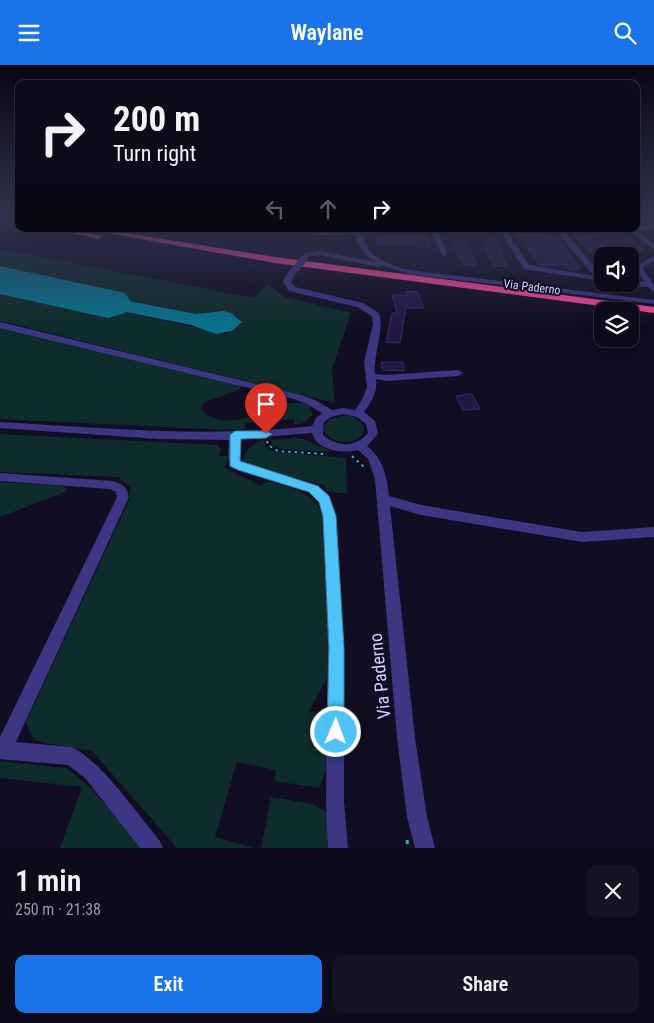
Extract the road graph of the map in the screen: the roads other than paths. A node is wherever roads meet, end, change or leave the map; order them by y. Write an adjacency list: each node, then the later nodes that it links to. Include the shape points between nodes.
1 (210, 255): 17 (highway)
2 (242, 255): 18 (highway)
3 (307, 255): 23 (street, Via Paderno, bridge, via 287,282 292,289 360,305 376,315 378,324 369,362)
4 (330, 255): 8 (street, Via Paderno, bridge)
5 (363, 255): 8 (street, Via Paderno); 10 (street, Via Paderno)
6 (519, 255): 13 (street, via 527,267)
7 (580, 255): 11 (street)
8 (346, 257): 10 (street, Via Paderno)
9 (654, 258): 15 (street, via 638,269)
10 (372, 260): 12 (street, Via Paderno); 12 (street, Via Paderno)
11 (594, 270)
12 (410, 272): 16 (street, Via Paderno)
13 (594, 278)
14 (639, 285): 15 (street)
15 (652, 288)
16 (654, 302)
17 (594, 307)
18 (654, 309)
19 (639, 314): 20 (highway)
20 (654, 316)
21 (0, 325): 24 (street, via 297,397)
22 (458, 373): 23 (street)
23 (371, 377): 25 (street, Via Paderno, via 372,387)
24 (330, 413): 25 (street); 27 (street, via 320,419)
25 (358, 413): 29 (street, via 367,418 373,429 369,440)
26 (0, 425): 28 (street)
27 (316, 429): 28 (street); 29 (street, via 322,440 334,447)
28 (235, 435): 35 (street, via 234,463 313,489 324,499 329,516 336,648 335,801)
29 (360, 445): 31 (street, Via Paderno, via 378,469)
30 (0, 477): 33 (street, via 112,485 121,489 123,497)
31 (383, 499): 32 (street, via 421,510 582,537); 36 (street, Via Paderno, via 406,738 417,817)
32 (654, 532)
33 (1, 750): 34 (street, via 72,756 91,772)
34 (153, 848)
35 (338, 848)
36 (425, 848)

